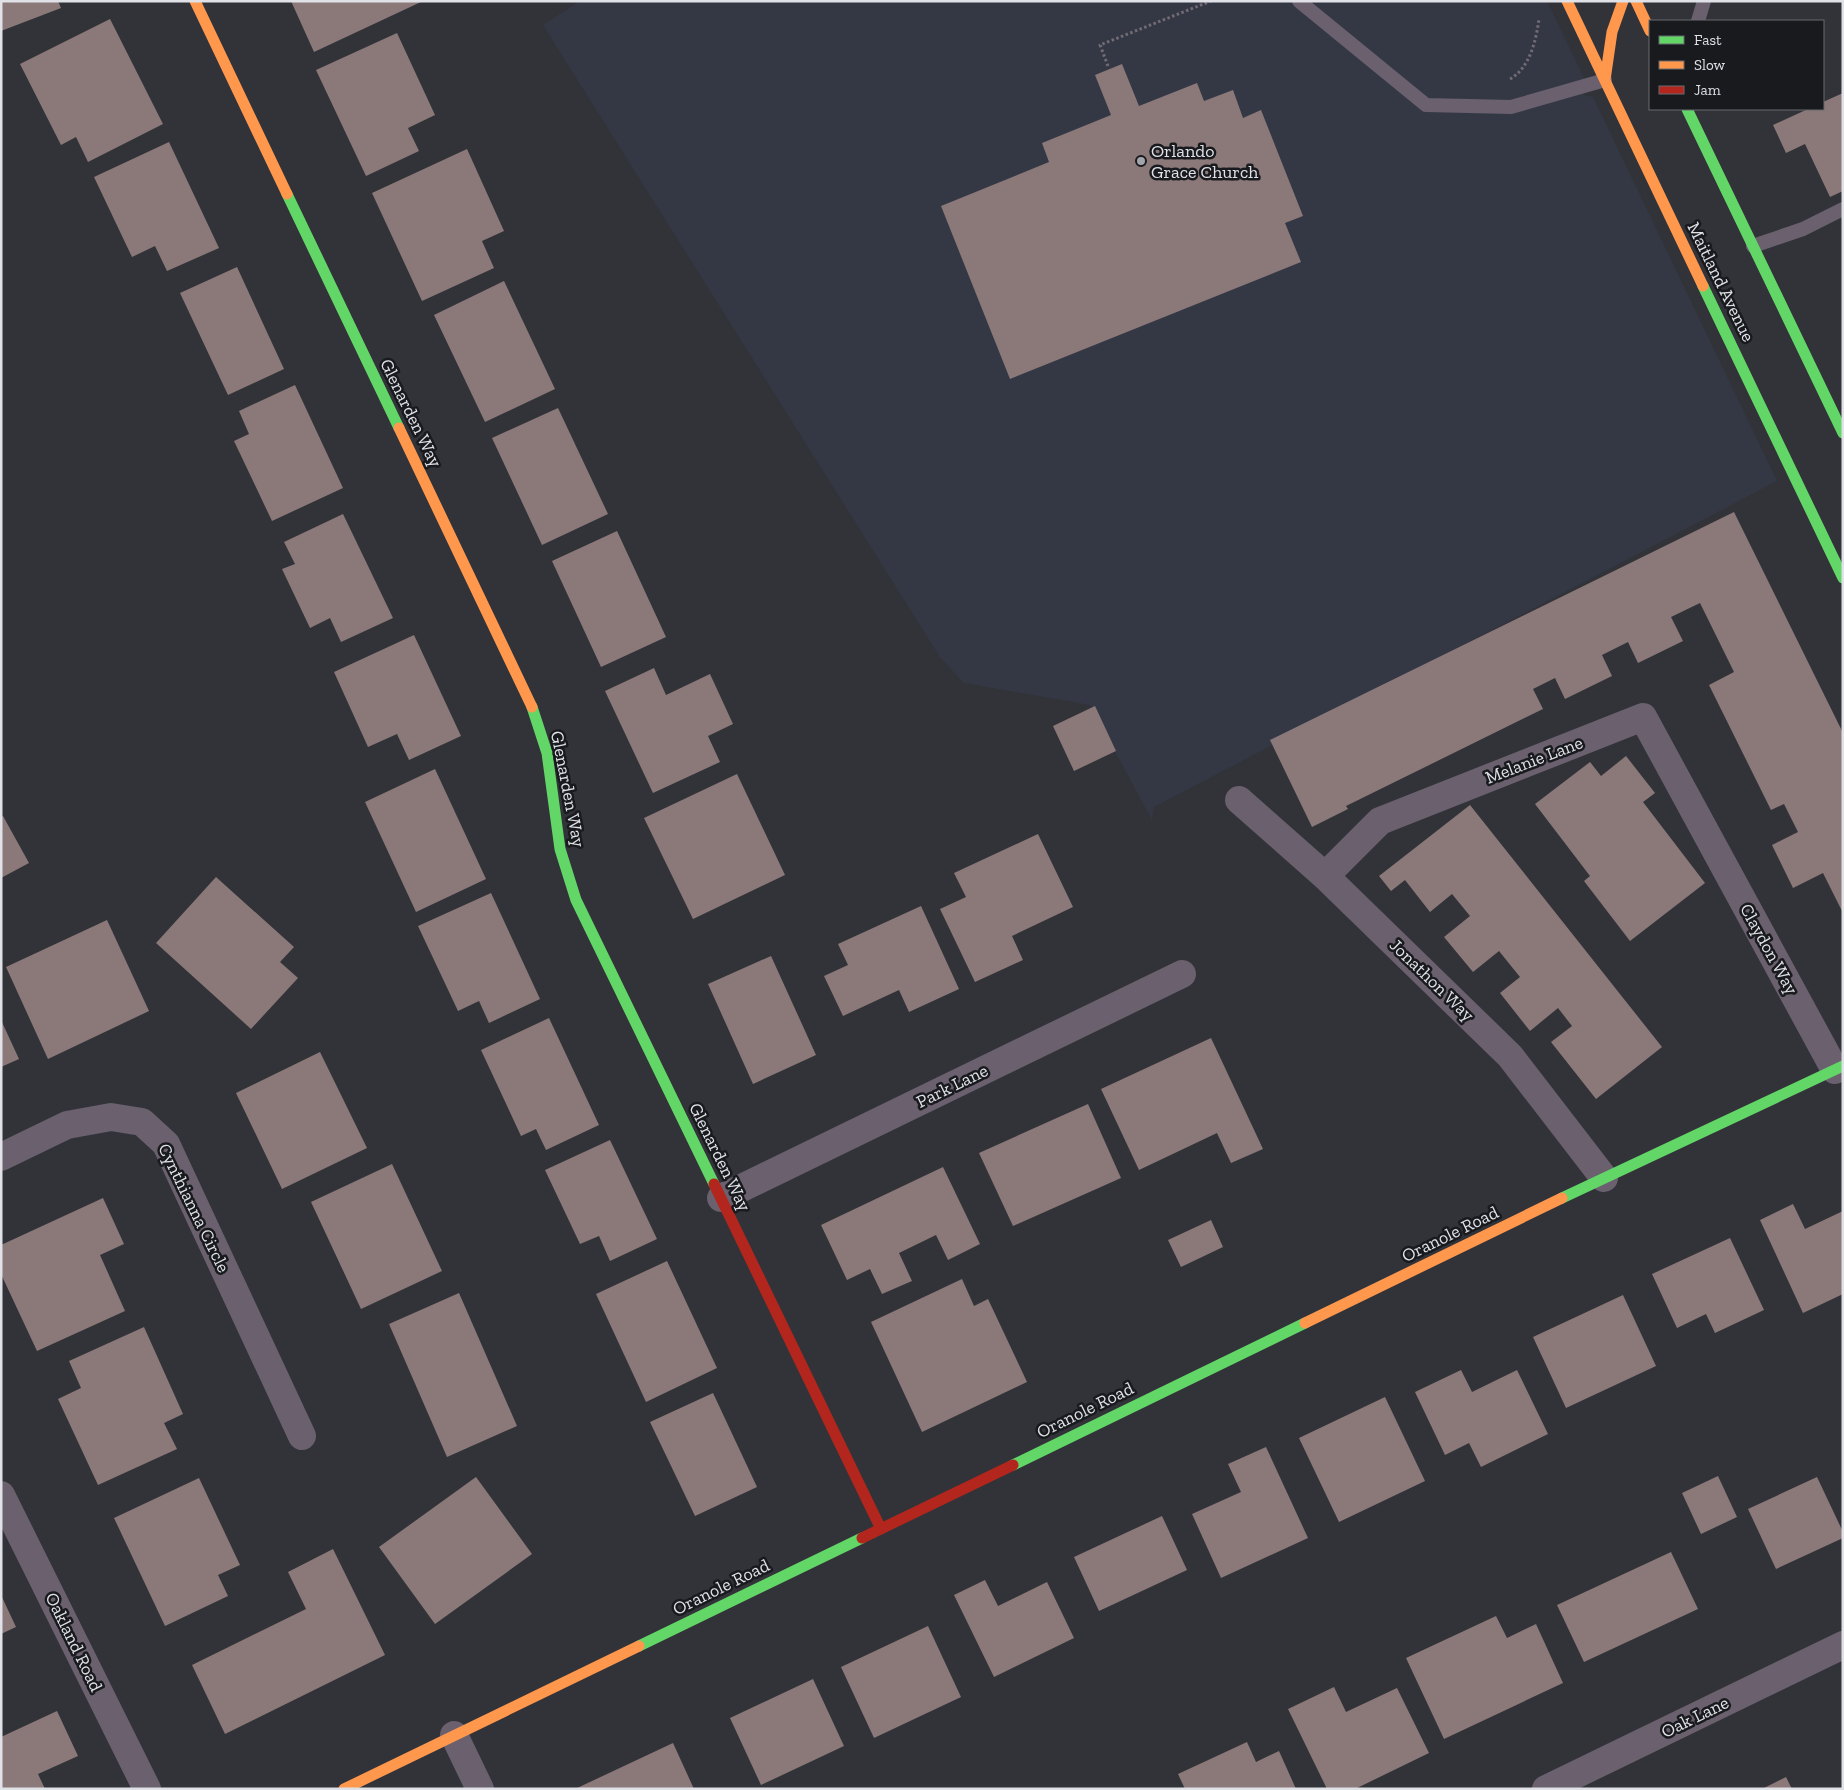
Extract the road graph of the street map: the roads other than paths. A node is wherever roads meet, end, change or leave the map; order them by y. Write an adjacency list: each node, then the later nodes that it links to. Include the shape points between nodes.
1 (195, 1): 22 (street, Glenarden Way, via 532,706 547,753 560,849 576,900)
2 (1299, 1): 9 (lane, via 1426,104 1511,106)
3 (1567, 1): 9 (street, Maitland Avenue)
4 (1622, 1): 9 (street, via 1612,32)
5 (1636, 1): 8 (street)
6 (1704, 1): 7 (lane)
7 (1698, 20)
8 (1649, 29)
9 (1605, 80): 14 (street, Maitland Avenue)
10 (1688, 110): 12 (street)
11 (1843, 209): 12 (lane, via 1804,229)
12 (1753, 246): 13 (street)
13 (1843, 433)
14 (1843, 578)
15 (1238, 800): 17 (street, Jonathon Way)
16 (1703, 828): 17 (street, Melanie Lane, via 1643,718 1380,821); 19 (street, Claydon Way)
17 (1325, 876): 21 (street, Jonathon Way, via 1510,1056)
18 (1182, 974): 22 (street, Park Lane)
19 (1839, 1068): 21 (street, Oranole Road)
20 (1, 1157): 23 (street, Cynthianna Circle, via 67,1125 111,1117 142,1122 166,1144)
21 (1604, 1178): 25 (street, Oranole Road)
22 (721, 1198): 25 (street, Glenarden Way)
23 (302, 1436)
24 (1, 1495): 28 (street, Oakland Road)
25 (881, 1529): 27 (street, Oranole Road)
26 (1843, 1645): 31 (street, Oak Lane)
27 (454, 1735): 29 (street, Oranole Road); 30 (street)
28 (147, 1789)
29 (344, 1789)
30 (480, 1789)
31 (1546, 1789)

